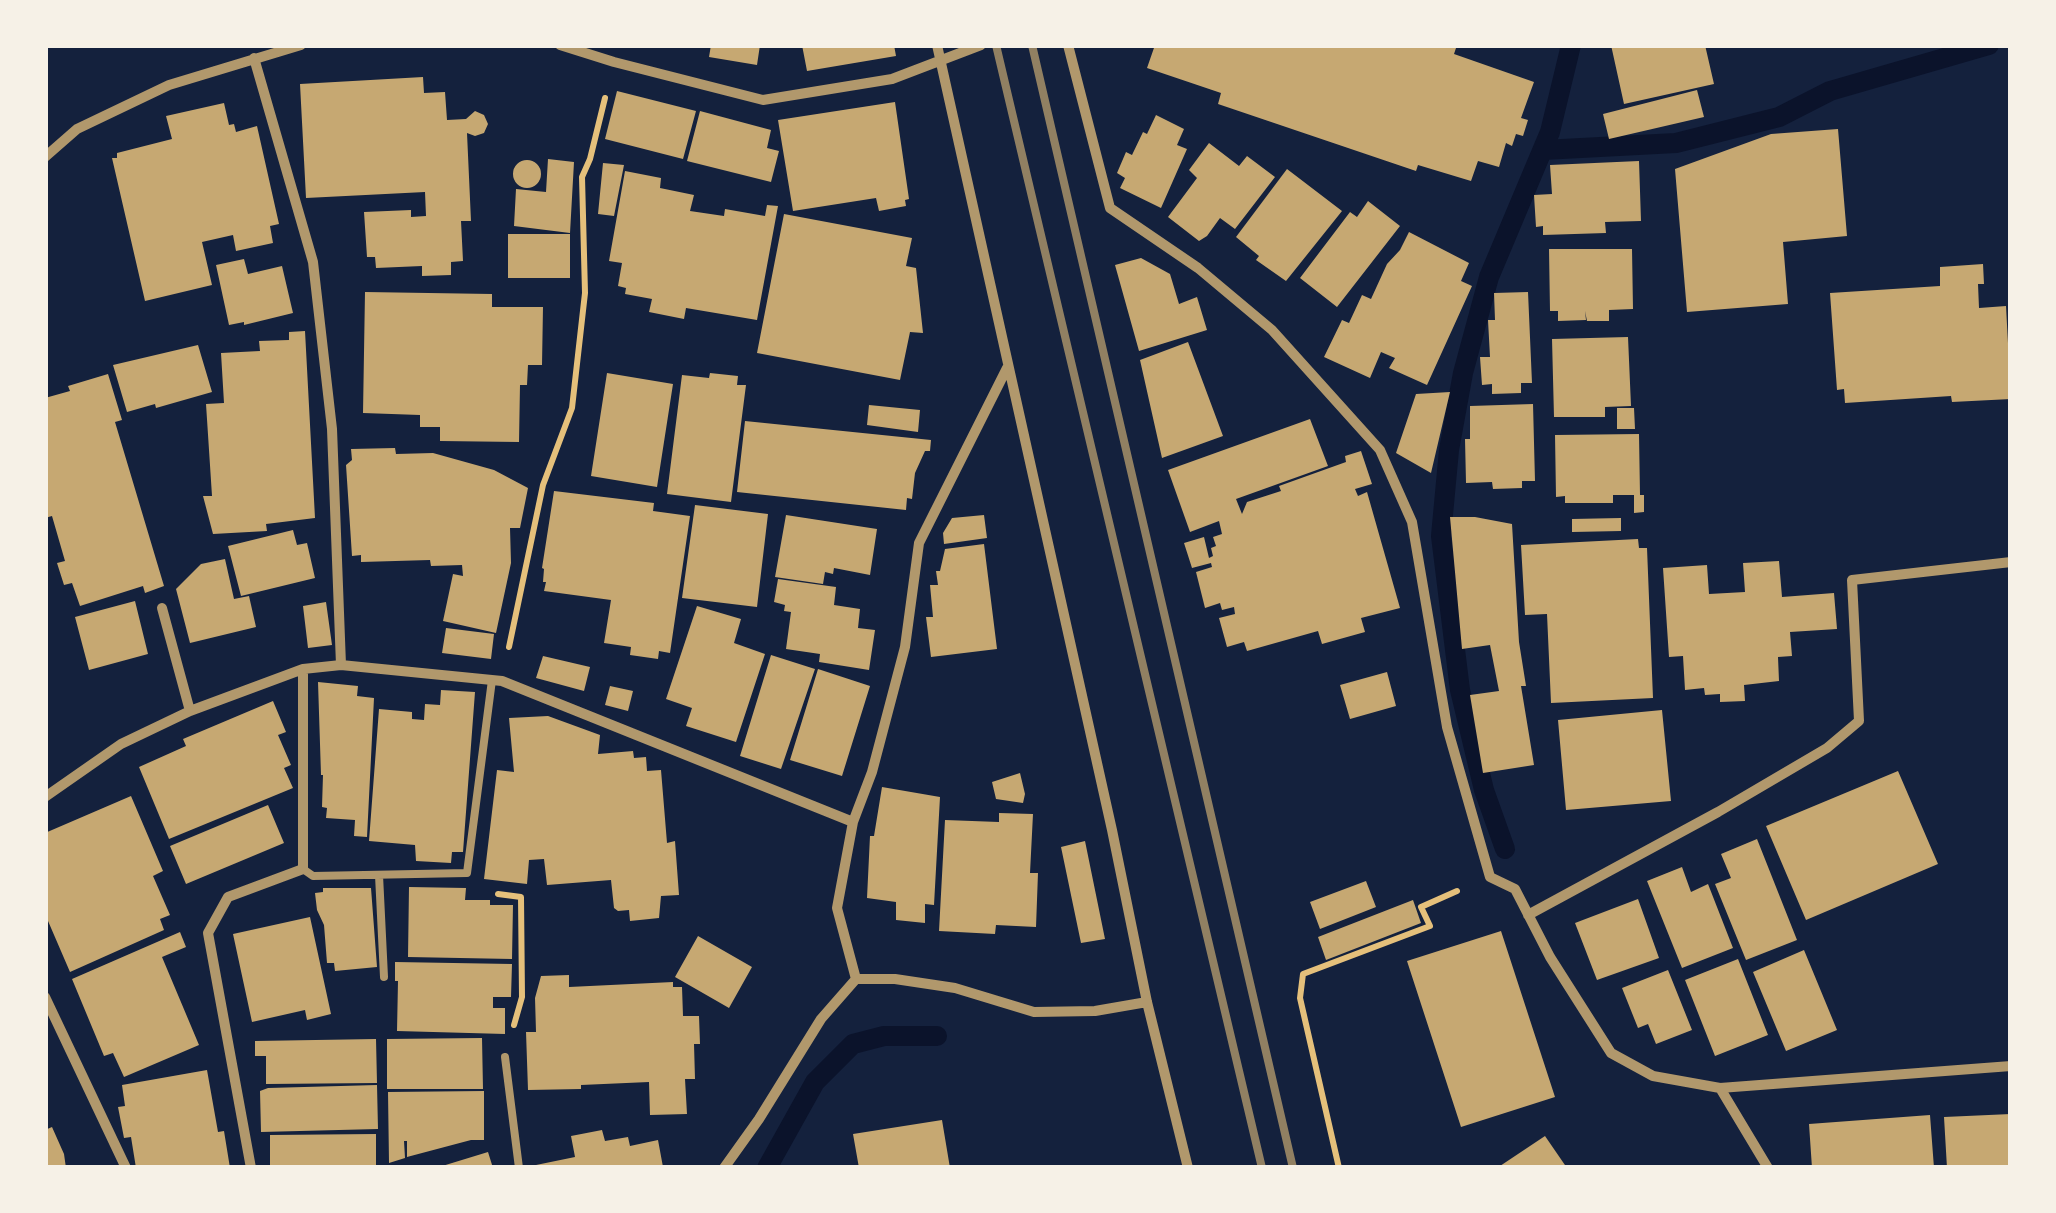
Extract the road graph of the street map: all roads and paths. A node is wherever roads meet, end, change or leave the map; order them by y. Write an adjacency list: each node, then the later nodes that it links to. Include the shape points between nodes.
1 (301, 45): 6 (street)
2 (560, 45): 8 (street)
3 (936, 45): 7 (street)
4 (981, 45): 7 (street)
5 (1068, 45): 22 (street, via 1110,208 1198,268 1272,330 1380,450 1412,522 1446,727)
6 (254, 58): 9 (street, via 138,99 77,128); 13 (street, via 313,262 332,430)
7 (940, 60): 8 (street, via 892,80 763,100); 10 (street)
8 (614, 62): 15 (path, via 582,176 585,293 572,408 542,485)
9 (45, 156)
10 (1007, 368): 18 (street, via 919,542 905,647); 27 (street)
11 (2011, 562): 23 (street, via 1852,580 1860,721 1827,748)
12 (162, 608): 16 (street)
13 (341, 665): 14 (street); 15 (street)
14 (303, 668): 16 (street); 19 (street)
15 (497, 681): 18 (street); 21 (lane)
16 (190, 711): 17 (street, via 121,744)
17 (45, 797)
18 (853, 822): 25 (street, via 838,908)
19 (303, 869): 20 (lane, via 313,876); 32 (street, via 228,897 208,933)
20 (379, 874): 21 (lane); 24 (lane)
21 (467, 874): 28 (path, via 478,892 520,897 522,997)
22 (1490, 877): 23 (street, via 1515,890); 36 (path, via 1421,906 1430,926 1303,974 1300,998)
23 (1528, 915): 30 (street, via 1611,1053 1654,1076)
24 (384, 977)
25 (856, 979): 27 (street, via 956,988 1034,1012); 34 (street, via 821,1018)
26 (45, 997): 31 (street)
27 (1147, 1002): 35 (street)
28 (505, 1057): 33 (lane)
29 (2011, 1066): 30 (street)
30 (1720, 1088): 37 (street)
31 (126, 1168)
32 (251, 1168)
33 (518, 1168)
34 (724, 1168)
35 (1188, 1168)
36 (1340, 1168)
37 (1768, 1168)

